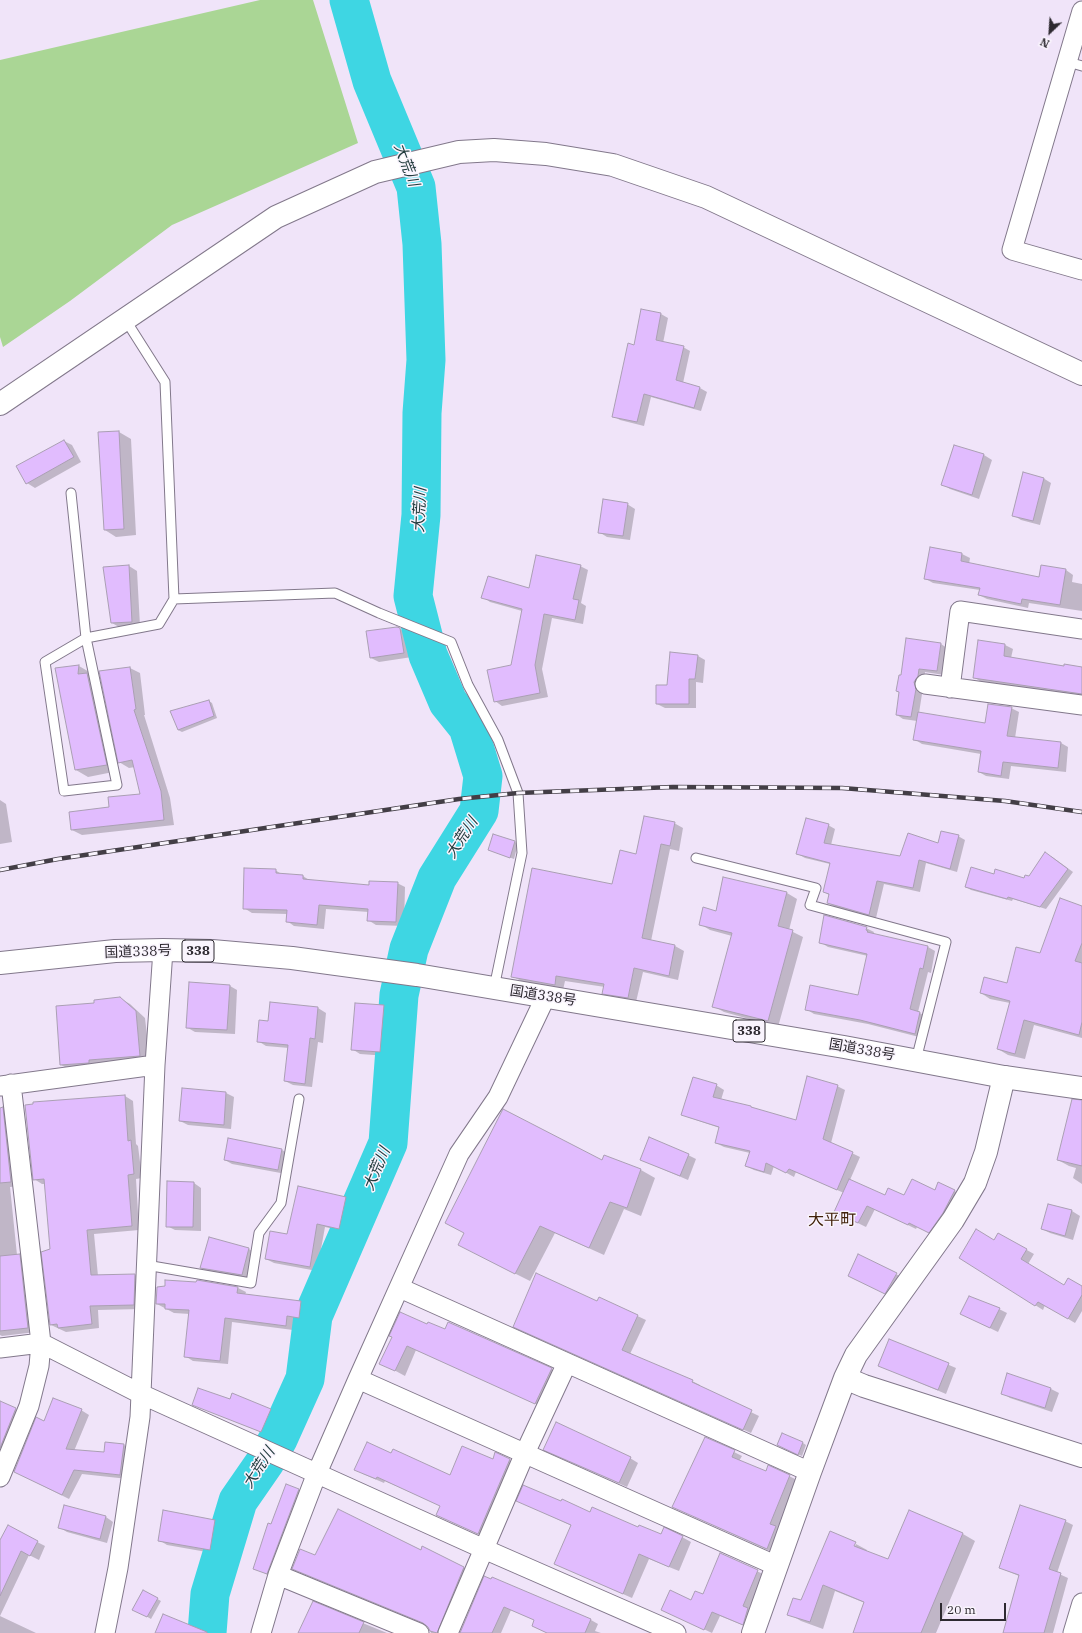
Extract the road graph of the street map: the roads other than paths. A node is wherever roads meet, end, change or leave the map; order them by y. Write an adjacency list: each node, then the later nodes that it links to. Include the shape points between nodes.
1 (1082, 11): 2 (street)
2 (1075, 64): 3 (street, via 1012,250)
3 (1082, 270)
4 (125, 319): 5 (main road, via 276,217 375,172 459,152 494,150 546,154 613,165 706,197); 6 (main road); 8 (lane, via 164,382)
5 (1082, 374)
6 (0, 404)
7 (71, 493): 10 (lane)
8 (174, 599): 10 (lane, via 159,624); 17 (lane, via 335,593 451,642 468,684 498,740 518,793 522,853)
9 (1082, 629): 12 (street, via 960,611)
10 (86, 638): 10 (lane, via 117,785 64,791 45,662)
11 (925, 684): 12 (street)
12 (950, 688): 13 (street)
13 (1082, 705)
14 (696, 858): 19 (lane, via 816,888 810,905 946,942)
15 (164, 950): 16 (main road, 国道338号 / 338, via 115,951); 17 (main road, 国道338号 / 338, via 292,958); 20 (street)
16 (0, 963)
17 (494, 988): 18 (main road, 国道338号 / 338)
18 (546, 996): 19 (main road, 国道338号 / 338); 26 (street, via 498,1097 460,1154)
19 (916, 1060): 21 (main road, 国道338号 / 338)
20 (155, 1065): 22 (street); 25 (street)
21 (1004, 1076): 23 (main road, 国道338号 / 338); 30 (main road, via 986,1152 975,1183 953,1220 856,1355)
22 (6, 1085): 27 (street)
23 (1081, 1086)
24 (299, 1099): 25 (lane, via 281,1203 259,1233 251,1283)
25 (146, 1265): 32 (street)
26 (400, 1288): 29 (street); 31 (street)
27 (41, 1343): 28 (street); 32 (street); 37 (street, via 39,1366 29,1406)
28 (0, 1348)
29 (567, 1362): 33 (street); 35 (street)
30 (846, 1378): 34 (main road); 35 (main road)
31 (358, 1379): 33 (street); 36 (street)
32 (141, 1394): 36 (street); 42 (street, via 140,1417 118,1568)
33 (525, 1453): 38 (street); 39 (street)
34 (1082, 1456)
35 (810, 1472): 39 (main road)
36 (317, 1474): 38 (street); 40 (street)
37 (0, 1477)
38 (484, 1549): 45 (street); 46 (street)
39 (777, 1566): 47 (main road)
40 (278, 1575): 43 (street); 44 (street)
41 (1081, 1608): 48 (street)
42 (105, 1633)
43 (261, 1633)
44 (420, 1633)
45 (448, 1633)
46 (676, 1633)
47 (753, 1633)
48 (1073, 1633)

